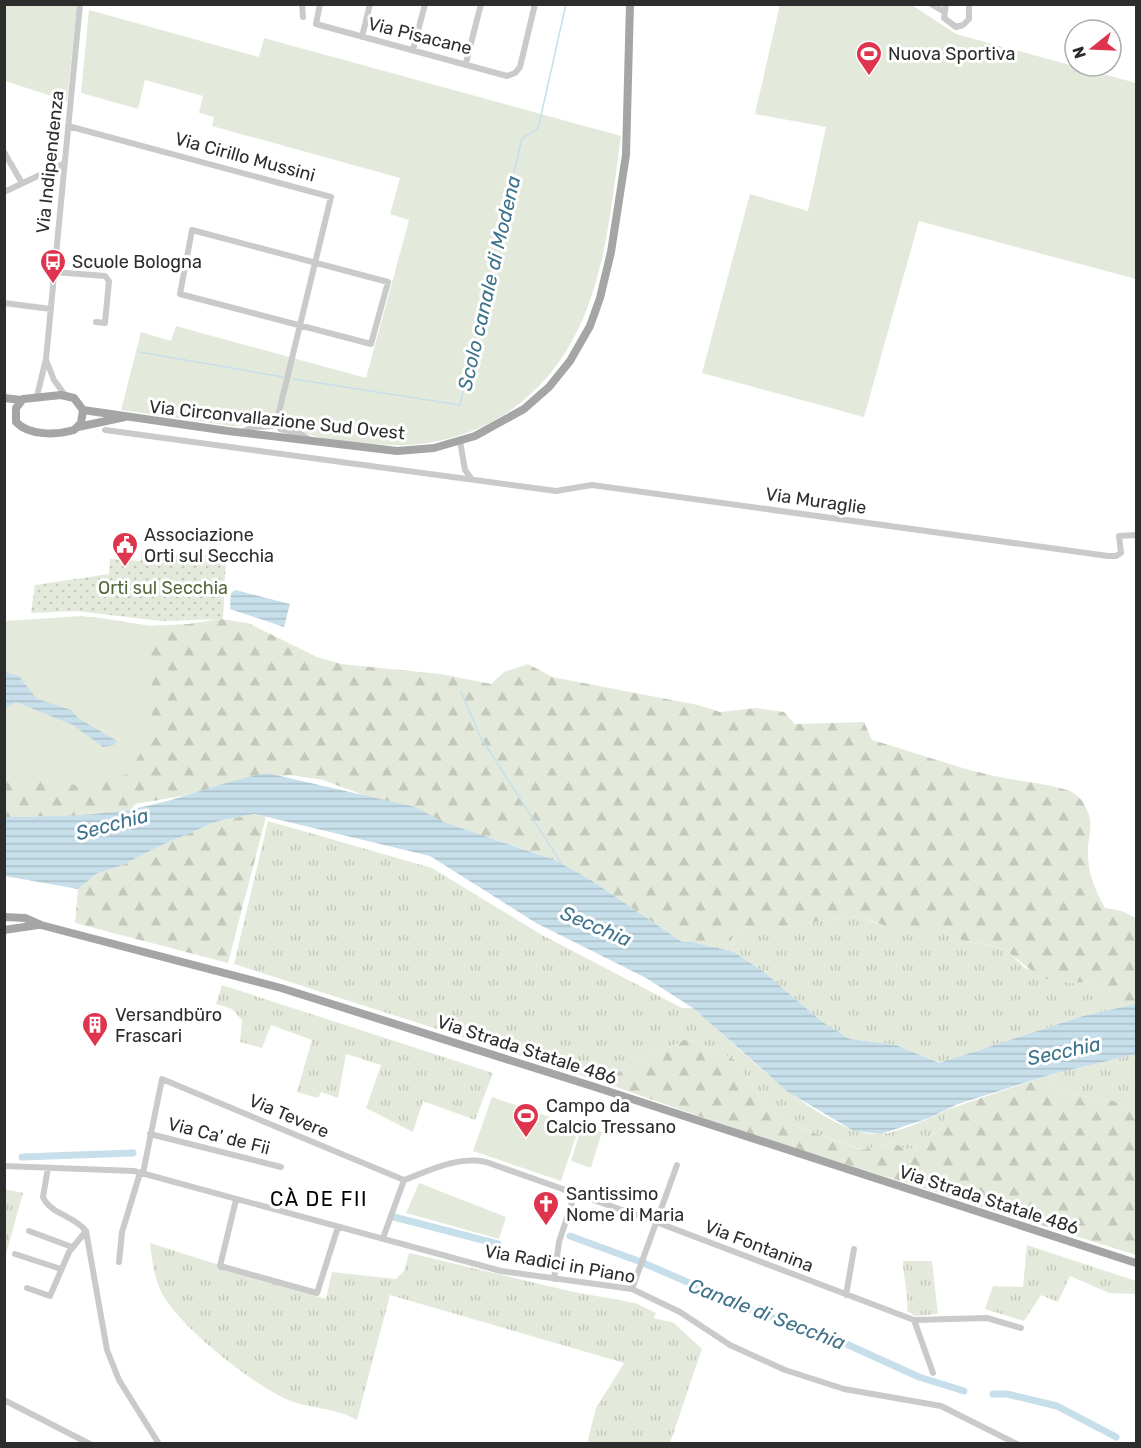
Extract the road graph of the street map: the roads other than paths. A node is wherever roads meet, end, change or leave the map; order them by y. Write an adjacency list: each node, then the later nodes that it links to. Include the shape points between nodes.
1 (80, 4): 16 (street, Via Indipendenza)
2 (302, 4): 12 (street)
3 (320, 4): 13 (street, Via Pisacane, via 316,24)
4 (370, 4): 13 (street)
5 (425, 4): 14 (street)
6 (481, 4): 15 (street)
7 (535, 4): 15 (street, Via Pisacane, via 520,67 515,73 507,75)
8 (630, 4): 40 (main road, Via Circonvallazione Sud Ovest, via 626,155 611,252 590,326 549,387 500,424)
9 (931, 4): 11 (street)
10 (969, 4): 11 (street, via 970,16 961,26 949,24)
11 (944, 8)
12 (303, 17)
13 (362, 37): 14 (street, Via Pisacane)
14 (413, 50): 15 (street, Via Pisacane)
15 (465, 63)
16 (68, 126): 18 (street, Via Indipendenza); 21 (street, Via Cirillo Mussini, via 327,194 331,202)
17 (4, 152): 19 (street)
18 (63, 164): 19 (street); 22 (street, Via Indipendenza)
19 (22, 183): 20 (street)
20 (4, 192)
21 (317, 263): 26 (street, Via Cirillo Mussini); 26 (street, via 388,282 371,344); 26 (street, via 192,231 180,294)
22 (54, 272): 24 (street, Via Indipendenza); 25 (street, via 105,276 109,281 105,323)
23 (4, 303): 24 (street)
24 (51, 309): 27 (street, Via Indipendenza)
25 (96, 322)
26 (302, 325): 36 (street, Via Cirillo Mussini)
27 (46, 359): 28 (street); 29 (street, Via Indipendenza)
28 (65, 395): 29 (main road); 32 (main road, via 78,401)
29 (37, 396): 31 (main road)
30 (4, 398): 31 (main road)
31 (21, 400): 34 (main road)
32 (83, 410): 35 (main road, Via Circonvallazione Sud Ovest); 37 (main road)
33 (4, 412): 34 (main road)
34 (14, 414): 37 (main road, Via Circonvallazione Sud Ovest, via 16,422 27,431 65,432)
35 (125, 417): 37 (main road, Via Circonvallazione Sud Ovest); 39 (main road, Via Circonvallazione Sud Ovest)
36 (277, 420): 39 (street, via 273,426 253,427); 41 (street, via 280,429 301,434)
37 (78, 427)
38 (105, 430): 42 (street, Via Muraglie)
39 (239, 433): 41 (main road, Via Circonvallazione Sud Ovest)
40 (460, 441): 41 (main road, Via Circonvallazione Sud Ovest, via 397,451); 42 (street, via 465,470)
41 (312, 442)
42 (471, 478): 43 (street, Via Muraglie, via 556,491 592,485 1108,556 1121,553 1119,536)
43 (1137, 535)
44 (4, 917): 45 (main road, Via Strada Statale 486, via 25,918)
45 (41, 925): 46 (main road); 66 (main road, Via Strada Statale 486, via 292,992)
46 (4, 930)
47 (162, 1079): 48 (street, Via Ca' de Fii); 54 (street, Via Tevere)
48 (150, 1134): 51 (street, Via Ca' de Fii); 53 (street, Via Ca' de Fii)
49 (677, 1165): 57 (street)
50 (4, 1166): 52 (street, Via Radici in Piano)
51 (281, 1167)
52 (48, 1168): 53 (street, Via Radici in Piano); 60 (street, via 43,1190 46,1204)
53 (141, 1173): 56 (street, Via Radici in Piano); 65 (street, Via Ca' de Fii, via 122,1232)
54 (404, 1180): 55 (street, Via Fontanina, via 470,1159); 61 (street)
55 (575, 1193): 57 (street, Via Fontanina); 68 (street, via 559,1242)
56 (236, 1200): 58 (street, Via Radici in Piano); 58 (street, via 220,1266 317,1293)
57 (656, 1222): 70 (street); 71 (street, Via Fontanina)
58 (338, 1227): 61 (street, Via Radici in Piano)
59 (29, 1231): 62 (street)
60 (86, 1231): 62 (street); 77 (street, via 110,1358 127,1394)
61 (383, 1238): 68 (street, Via Radici in Piano, via 501,1271)
62 (72, 1247): 67 (street)
63 (854, 1249): 71 (street)
64 (15, 1254): 67 (street)
65 (119, 1262)
66 (1137, 1263)
67 (61, 1269): 69 (street, via 50,1296)
68 (554, 1279): 70 (street, Via Radici in Piano)
69 (27, 1288)
70 (632, 1289): 78 (street, Via Radici in Piano, via 680,1312 730,1345 785,1370 844,1389 941,1406)
71 (846, 1295): 72 (street, Via Fontanina)
72 (914, 1320): 73 (street, via 987,1318); 74 (street)
73 (1021, 1328)
74 (933, 1373)
75 (4, 1400): 76 (street)
76 (90, 1443)
77 (159, 1443)
78 (1017, 1443)

